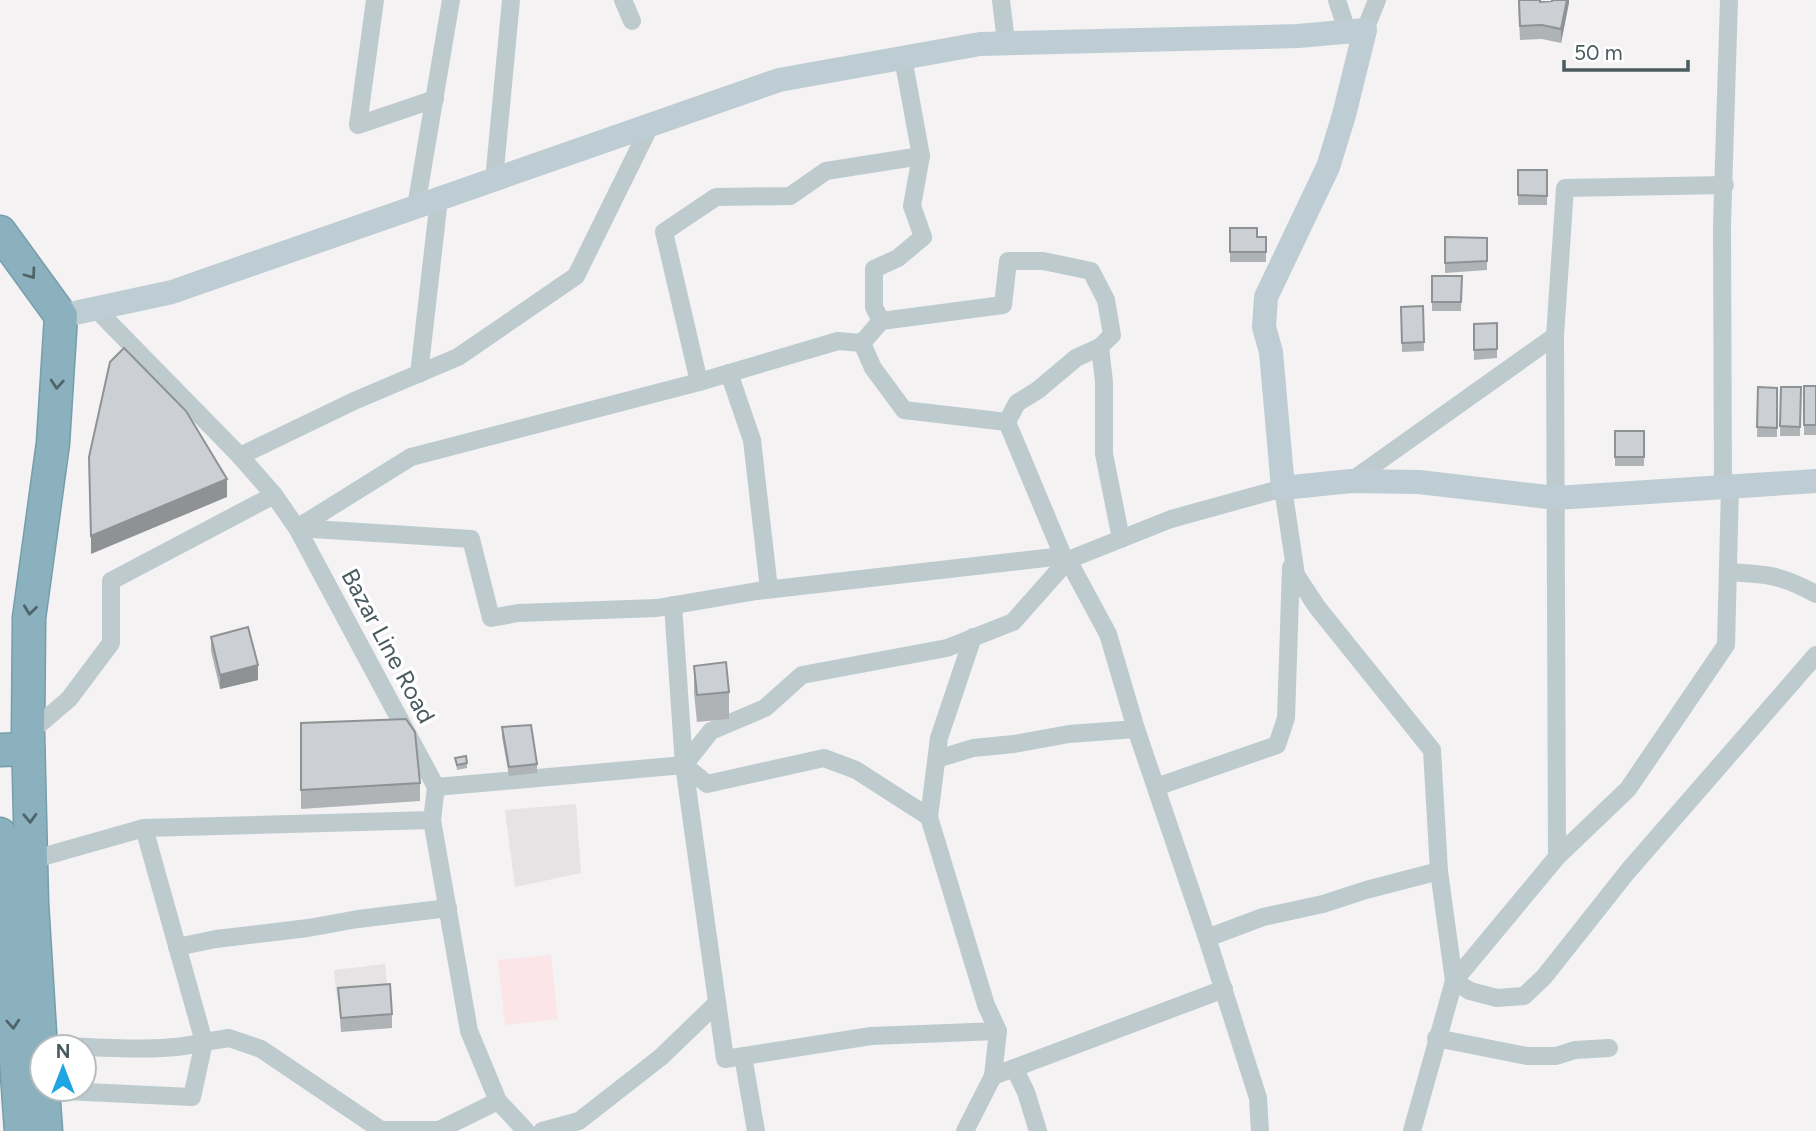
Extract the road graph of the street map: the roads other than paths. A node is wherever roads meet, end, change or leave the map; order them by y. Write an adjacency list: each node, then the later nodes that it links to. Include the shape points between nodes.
1 (375, 0): 13 (street, via 358,125)
2 (451, 0): 13 (street)
3 (512, 0): 16 (street)
4 (622, 0): 9 (street)
5 (1001, 0): 11 (street)
6 (1337, 0): 10 (street)
7 (1377, 0): 10 (street)
8 (1729, 0): 17 (street)
9 (632, 21)
10 (1356, 30): 11 (main road, via 1159,41); 37 (main road, via 1344,115 1328,167 1266,297 1264,327 1271,352)
11 (1006, 42): 12 (main road)
12 (903, 58): 14 (main road, via 779,80); 15 (street)
13 (435, 99): 19 (street)
14 (650, 126): 16 (main road); 29 (street, via 576,276 458,357)
15 (921, 156): 23 (street, via 912,206 923,237 898,258 874,269 874,307); 31 (street, via 826,171 790,196 716,197 664,232)
16 (494, 180): 18 (main road)
17 (1725, 185): 24 (street, via 1565,188); 36 (street)
18 (439, 199): 19 (main road); 29 (street)
19 (416, 207): 21 (main road, via 172,292)
20 (0, 232): 22 (highway, one-way to 22)
21 (96, 309): 22 (main road); 27 (street, Bazar Line Road)
22 (61, 316): 51 (highway, one-way to 51, via 53,443 29,618)
23 (881, 321): 25 (street); 26 (street, via 1003,305 1008,261 1043,261 1091,271 1106,300 1112,335)
24 (1555, 336): 34 (street); 39 (street)
25 (862, 343): 28 (street, via 838,341); 32 (street, via 873,368 904,410)
26 (1100, 347): 32 (street, via 1076,358 1017,403); 41 (street, via 1104,454)
27 (148, 363): 30 (street); 33 (street, Bazar Line Road)
28 (729, 373): 31 (street); 45 (street, via 752,440)
29 (419, 374): 33 (street)
30 (143, 381)
31 (699, 382): 40 (street, via 411,457)
32 (1007, 422): 45 (street, via 1063,556)
33 (240, 456): 38 (street, Bazar Line Road)
34 (1350, 481): 37 (main road); 39 (main road, via 1419,482)
35 (1816, 481): 36 (main road)
36 (1727, 487): 39 (main road); 44 (street)
37 (1283, 488): 41 (street, via 1171,519); 42 (street)
38 (274, 495): 40 (street, Bazar Line Road); 51 (street, via 111,581 111,643 69,699)
39 (1556, 498): 60 (street)
40 (297, 528): 47 (street, via 471,539 491,618); 54 (street, Bazar Line Road)
41 (1121, 539): 43 (street)
42 (1292, 546): 55 (street, via 1286,718 1277,745); 62 (street, via 1296,575 1317,607 1432,750)
43 (1068, 560): 48 (street, via 1013,622); 50 (street, via 1108,634)
44 (1728, 572): 46 (street, via 1770,574); 60 (street, via 1726,645 1628,789)
45 (769, 589): 47 (street)
46 (1816, 594)
47 (673, 605): 53 (street)
48 (973, 637): 52 (street, via 939,738); 53 (street, via 947,648 802,675 765,708 711,731)
49 (1816, 655): 66 (street, via 1524,996 1497,998)
50 (1136, 729): 52 (street, via 973,748); 55 (street)
51 (19, 744): 61 (highway, one-way to 61)
52 (937, 759): 56 (street)
53 (684, 765): 54 (street); 56 (street, via 707,784 824,758 856,770); 68 (street)
54 (436, 787): 57 (street)
55 (1156, 788): 64 (street)
56 (929, 817): 69 (street)
57 (432, 820): 58 (street); 63 (street)
58 (144, 828): 61 (street); 65 (street)
59 (0, 834): 82 (highway, one-way to 82)
60 (1557, 857): 66 (street)
61 (31, 860): 70 (highway)
62 (1439, 871): 64 (street, via 1263,917); 66 (street)
63 (448, 908): 65 (street); 79 (street, via 469,1031)
64 (1208, 937): 67 (street)
65 (177, 947): 72 (street)
66 (1454, 981): 71 (street)
67 (1224, 989): 76 (street); 90 (street, via 1258,1098)
68 (717, 1003): 74 (street, via 725,1059); 86 (street, via 661,1056 579,1121)
69 (998, 1031): 74 (street, via 871,1035); 77 (street)
70 (40, 1033)
71 (1436, 1038): 73 (street, via 1527,1056); 91 (street)
72 (204, 1042): 75 (street); 78 (street, via 192,1097); 81 (street, via 229,1038 261,1049)
73 (1609, 1048)
74 (743, 1056): 87 (street)
75 (98, 1060)
76 (1014, 1068): 77 (street); 89 (street)
77 (993, 1076): 88 (street)
78 (98, 1081)
79 (498, 1101): 81 (street, via 439,1130); 84 (street); 85 (street)
80 (44, 1103): 83 (highway)
81 (362, 1126)
82 (21, 1131)
83 (46, 1131)
84 (519, 1131)
85 (526, 1131)
86 (542, 1131)
87 (757, 1131)
88 (965, 1131)
89 (1038, 1131)
90 (1259, 1131)
91 (1412, 1131)

